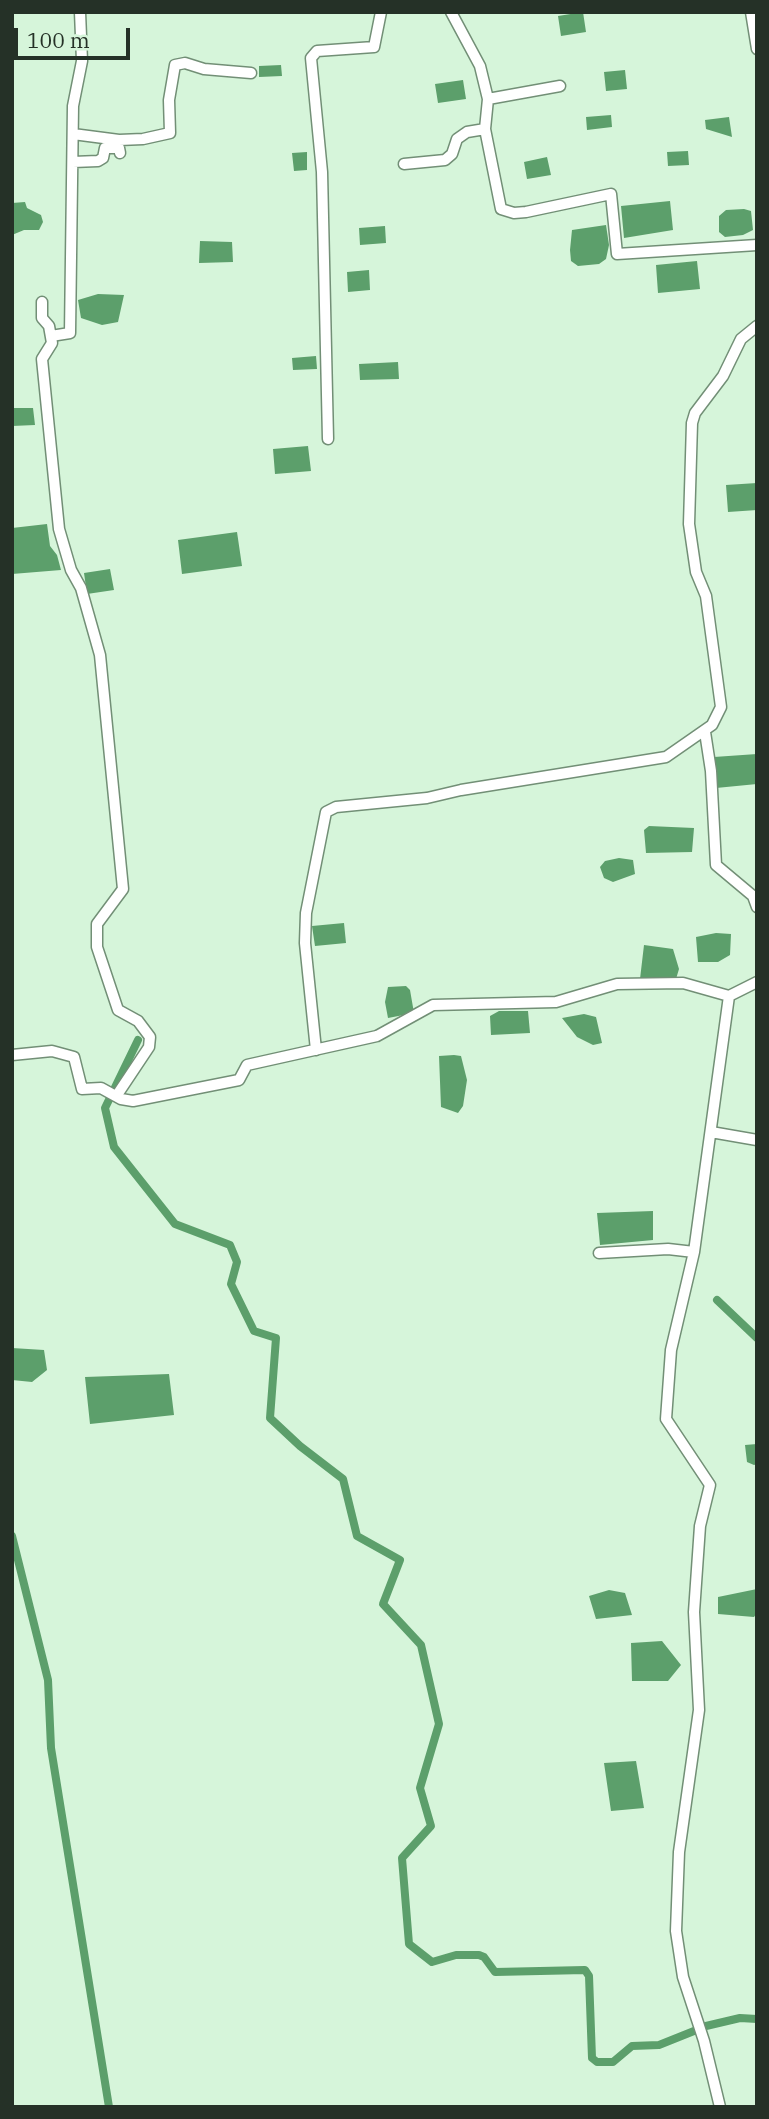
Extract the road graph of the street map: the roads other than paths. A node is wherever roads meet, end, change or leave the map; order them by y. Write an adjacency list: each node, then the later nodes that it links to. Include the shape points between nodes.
1 (80, 12): 10 (street, via 82,61 72,106)
2 (381, 12): 18 (street, via 374,47 317,51 311,58 321,158)
3 (451, 12): 8 (street, via 480,66)
4 (751, 12): 5 (street)
5 (757, 49)
6 (251, 73): 10 (street, via 175,65 170,133 120,140)
7 (560, 86): 8 (street)
8 (488, 99): 9 (street)
9 (485, 129): 13 (street, via 457,139 445,160); 14 (street, via 501,209 526,212 611,194 617,254)
10 (73, 134): 12 (street)
11 (120, 153): 12 (street, via 119,148 105,148 98,161)
12 (73, 162): 17 (street, via 70,333)
13 (404, 164)
14 (757, 245)
15 (41, 302): 17 (street)
16 (757, 326): 19 (street, via 741,339 692,423 689,524 696,572 706,596 721,707)
17 (51, 337): 25 (street, via 42,359 59,529 100,655 123,889 97,924 97,947 118,1010 138,1021 150,1037 149,1048)
18 (328, 439)
19 (705, 732): 20 (street, via 716,865 753,896); 23 (street, via 666,757 326,812 306,913)
20 (757, 907)
21 (757, 982): 22 (street)
22 (729, 996): 23 (street, via 682,982 617,984 556,1003 433,1005 377,1036); 26 (street)
23 (316, 1049): 25 (street, via 247,1065 239,1080 133,1101)
24 (12, 1055): 25 (street, via 52,1051 74,1057 82,1089 102,1088)
25 (117, 1095)
26 (711, 1132): 27 (street); 28 (street)
27 (757, 1140)
28 (694, 1252): 29 (street, via 668,1248); 30 (street, via 671,1350 666,1419 710,1485 700,1526 694,1612 699,1710 679,1852 676,1931 683,1977)
29 (599, 1253)
30 (720, 2107)

